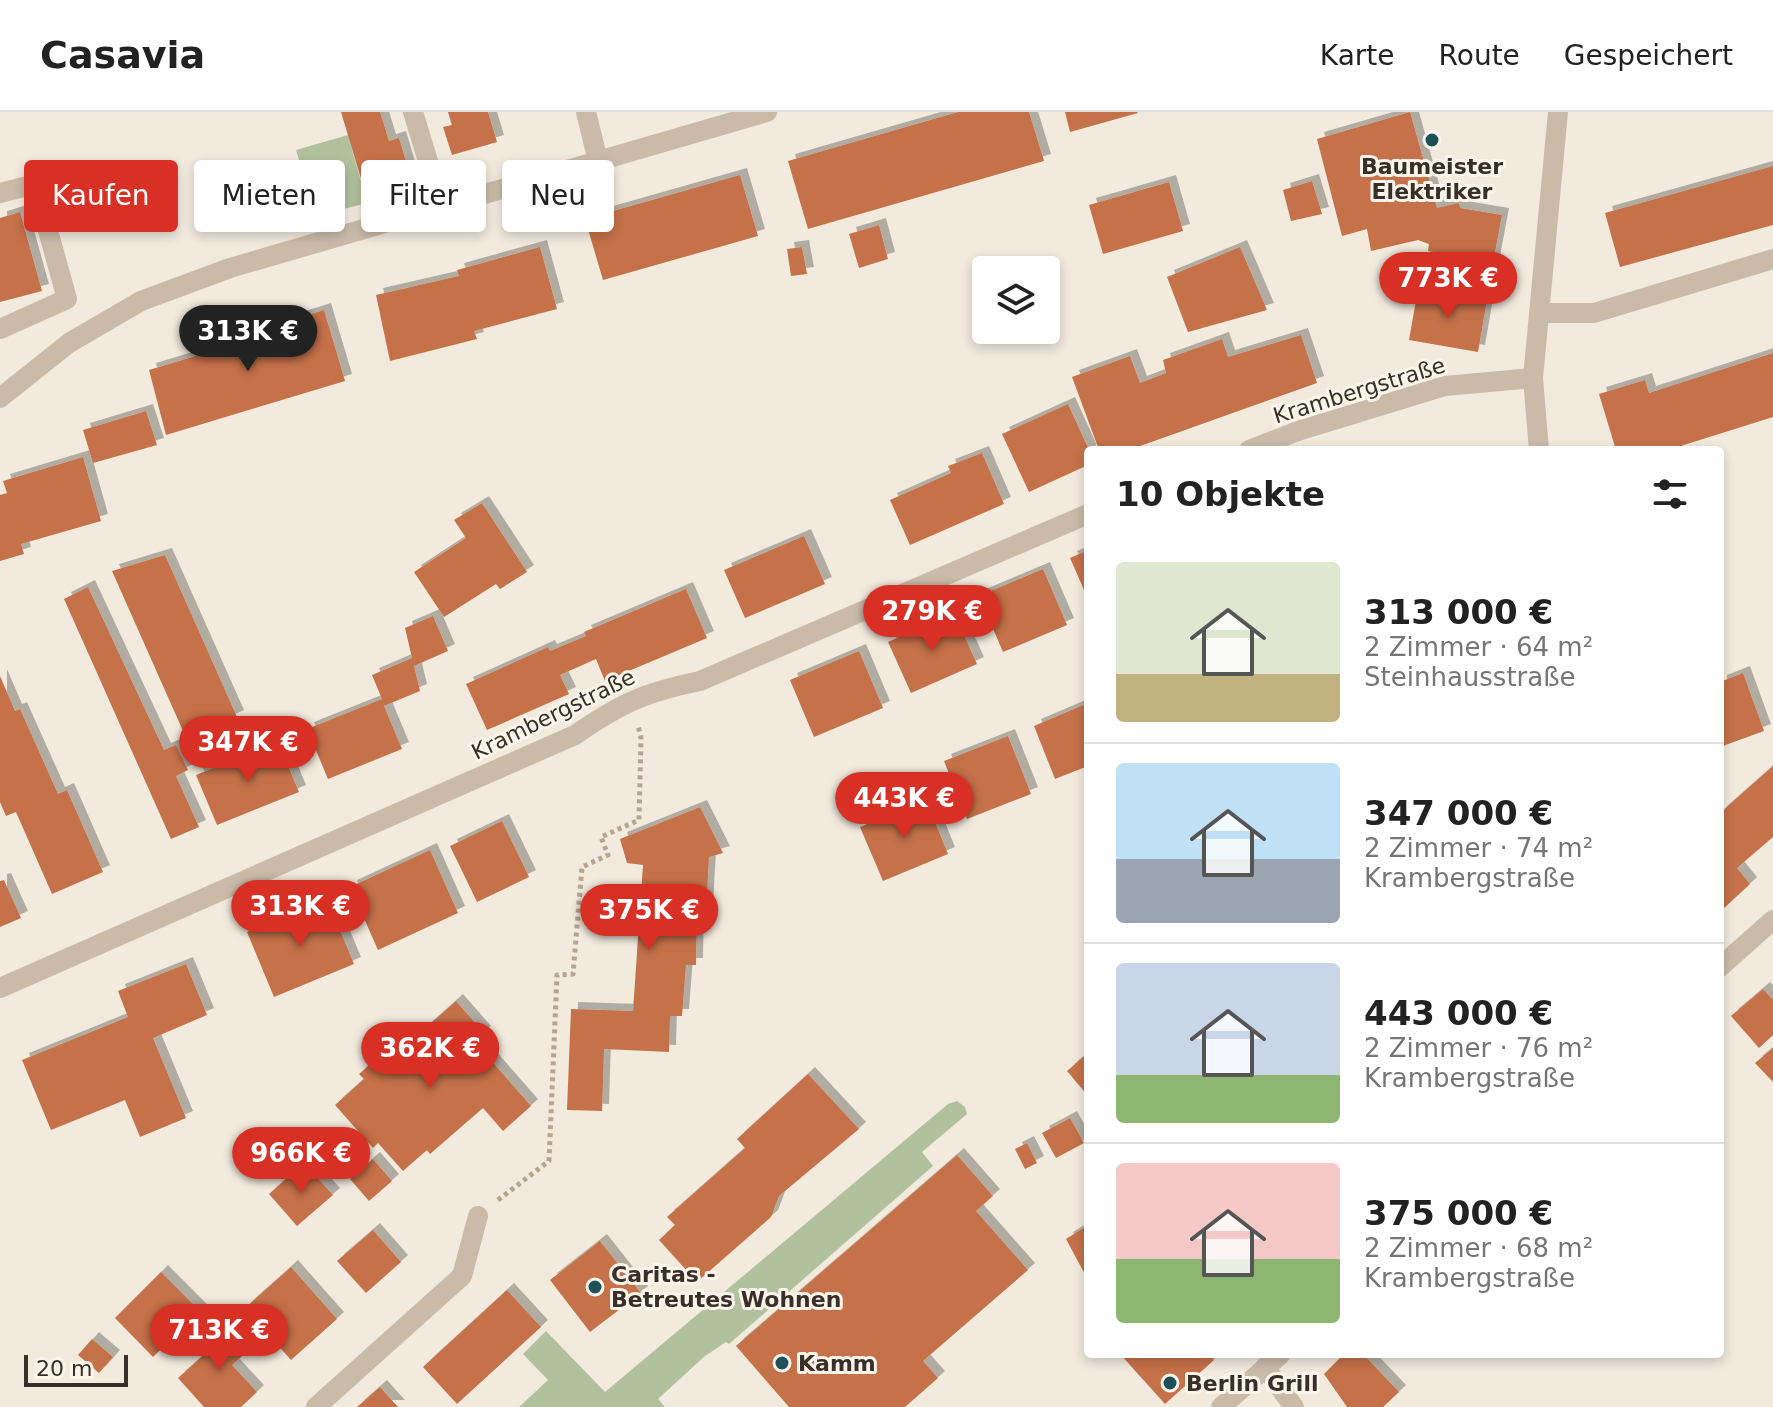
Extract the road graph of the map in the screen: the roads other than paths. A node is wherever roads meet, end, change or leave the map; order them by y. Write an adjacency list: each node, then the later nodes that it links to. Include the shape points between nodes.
1 (413, 112): 5 (street)
2 (586, 112): 6 (street)
3 (767, 112): 7 (street)
4 (1558, 112): 11 (street)
5 (428, 160)
6 (598, 160)
7 (601, 160)
8 (0, 193): 12 (street, via 35,184 67,299)
9 (361, 230): 14 (street, via 230,268 141,301 69,343)
10 (1773, 259): 11 (street, via 1594,313)
11 (1539, 313): 13 (street)
12 (0, 329)
13 (1533, 378): 15 (street, Krambergstraße, via 1445,386); 16 (street)
14 (0, 398)
15 (1259, 446)
16 (1539, 446)
17 (1084, 516): 20 (street, Krambergstraße, via 700,681 656,690 613,709 575,735)
18 (1773, 920): 19 (street)
19 (1724, 963)
20 (0, 988)
21 (478, 1216): 23 (street, via 462,1276)
22 (1273, 1360): 24 (street); 25 (street)
23 (316, 1407)
24 (1221, 1407)
25 (1294, 1407)

